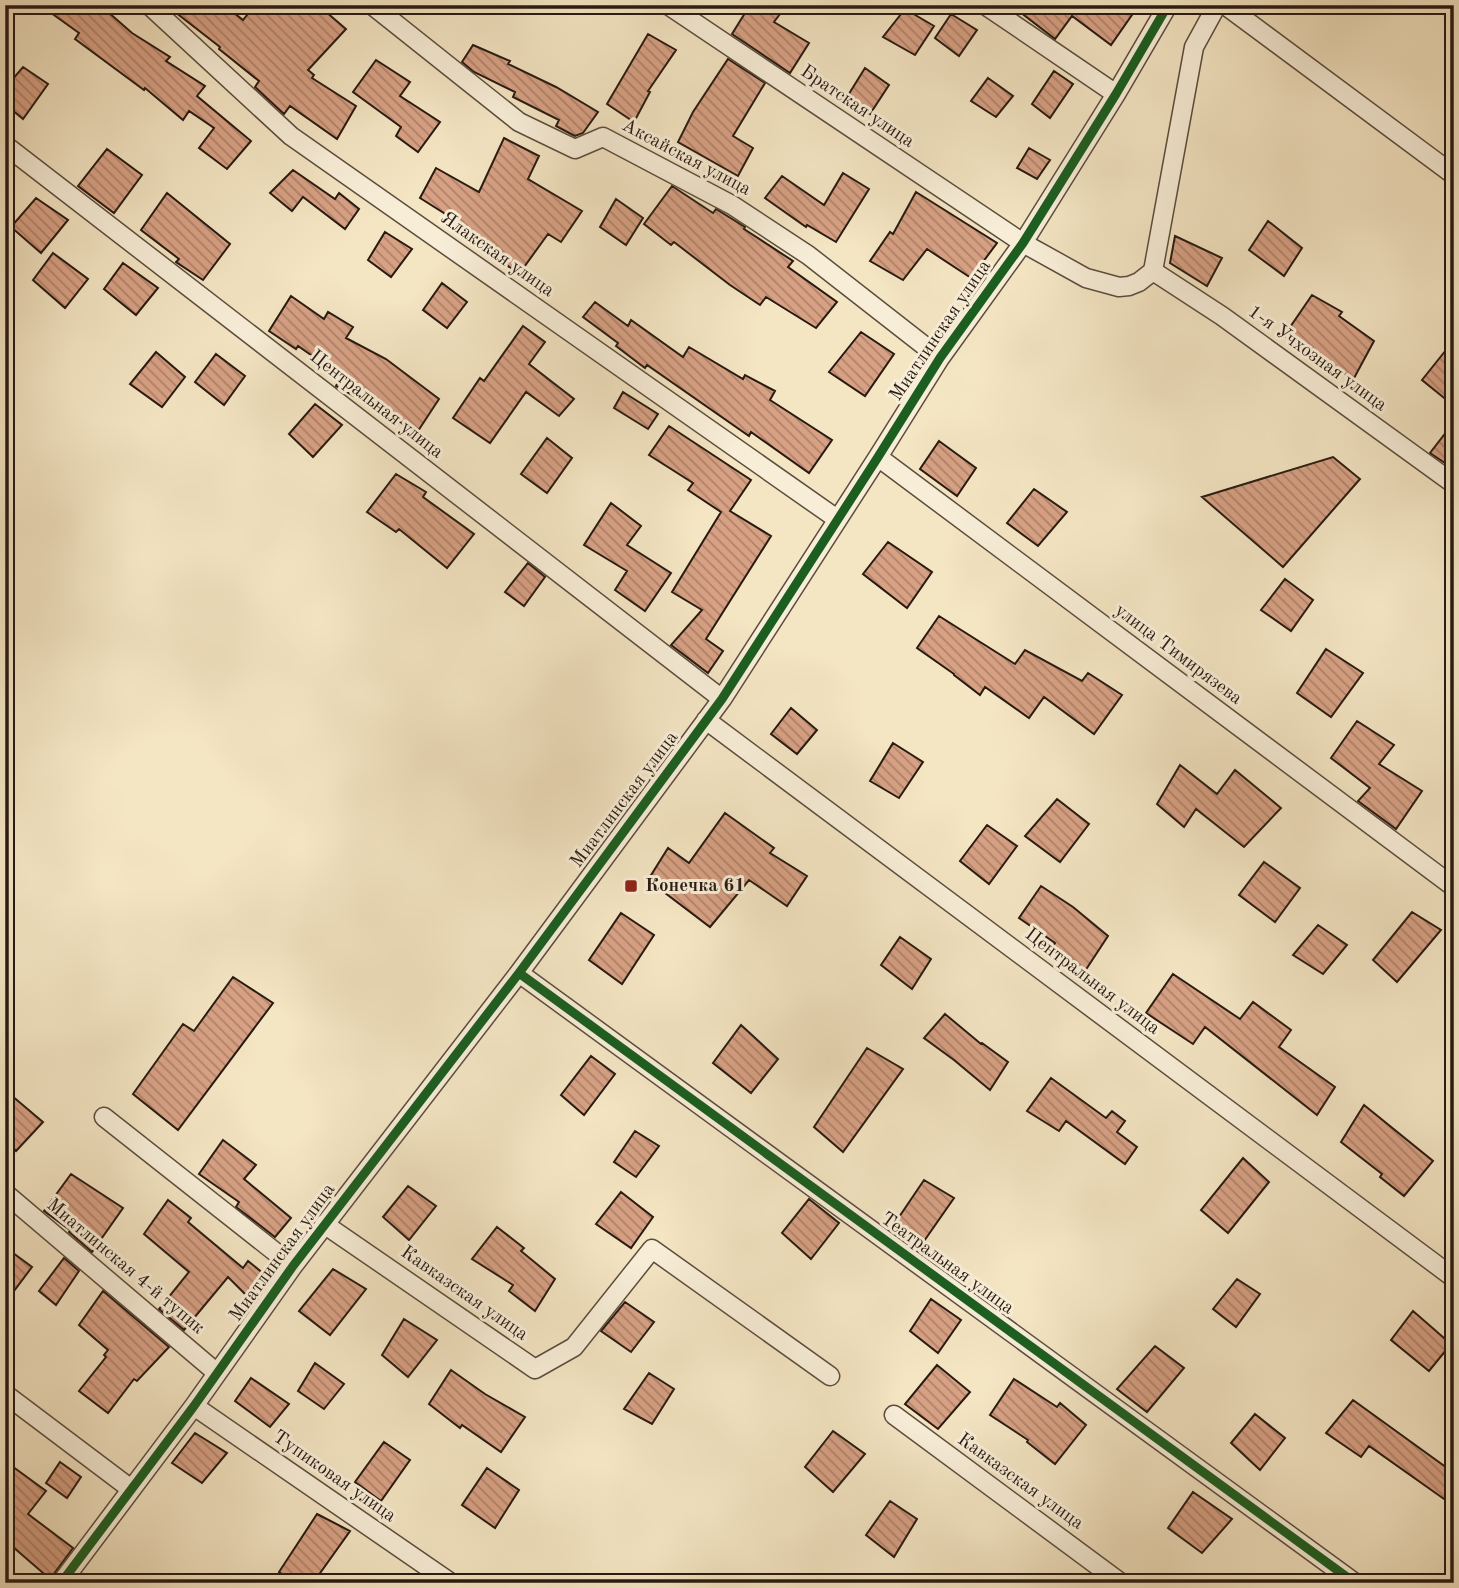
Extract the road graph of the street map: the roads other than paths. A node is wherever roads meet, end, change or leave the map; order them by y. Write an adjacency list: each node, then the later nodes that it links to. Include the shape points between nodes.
1 (149, 5): 16 (street, Ялакская улица, via 291,136)
2 (372, 5): 13 (street, Аксайская улица, via 519,122 575,149 603,137 732,205 808,254)
3 (668, 5): 11 (street, Братская улица)
4 (985, 5): 8 (street)
5 (1168, 5): 8 (street, Миатлинская улица)
6 (1217, 5): 12 (street, via 1194,47)
7 (1225, 5): 10 (street)
8 (1116, 94): 11 (street, Миатлинская улица)
9 (5, 145): 17 (street, Центральная улица)
10 (1454, 175)
11 (1023, 243): 12 (street, Братская улица, via 1086,278 1119,287 1139,282); 13 (street, Миатлинская улица)
12 (1153, 271): 15 (street, 1-я Учхозная улица)
13 (940, 358): 14 (street, Миатлинская улица)
14 (878, 457): 16 (street, Миатлинская улица); 19 (street, улица Тимирязева)
15 (1454, 484)
16 (837, 519): 17 (street, Миатлинская улица)
17 (722, 699): 18 (street, Миатлинская улица)
18 (706, 720): 20 (street, Миатлинская улица); 25 (street, Центральная улица)
19 (1454, 887)
20 (519, 973): 23 (street, Миатлинская улица); 35 (street, Театральная улица)
21 (104, 1117): 24 (street)
22 (5, 1193): 26 (street, Миатлинская 4-й тупик)
23 (324, 1224): 24 (street, Миатлинская улица); 27 (street, Кавказская улица, via 535,1369 574,1347 652,1248)
24 (293, 1266): 26 (street, Миатлинская улица)
25 (1454, 1278)
26 (217, 1373): 29 (street, Миатлинская улица)
27 (830, 1376)
28 (5, 1394): 31 (street)
29 (194, 1406): 31 (street, Миатлинская улица); 33 (street, Тупиковая улица)
30 (894, 1415): 34 (street, Кавказская улица)
31 (131, 1489): 32 (street, Миатлинская улица)
32 (61, 1583)
33 (451, 1583)
34 (1121, 1583)
35 (1355, 1583)

